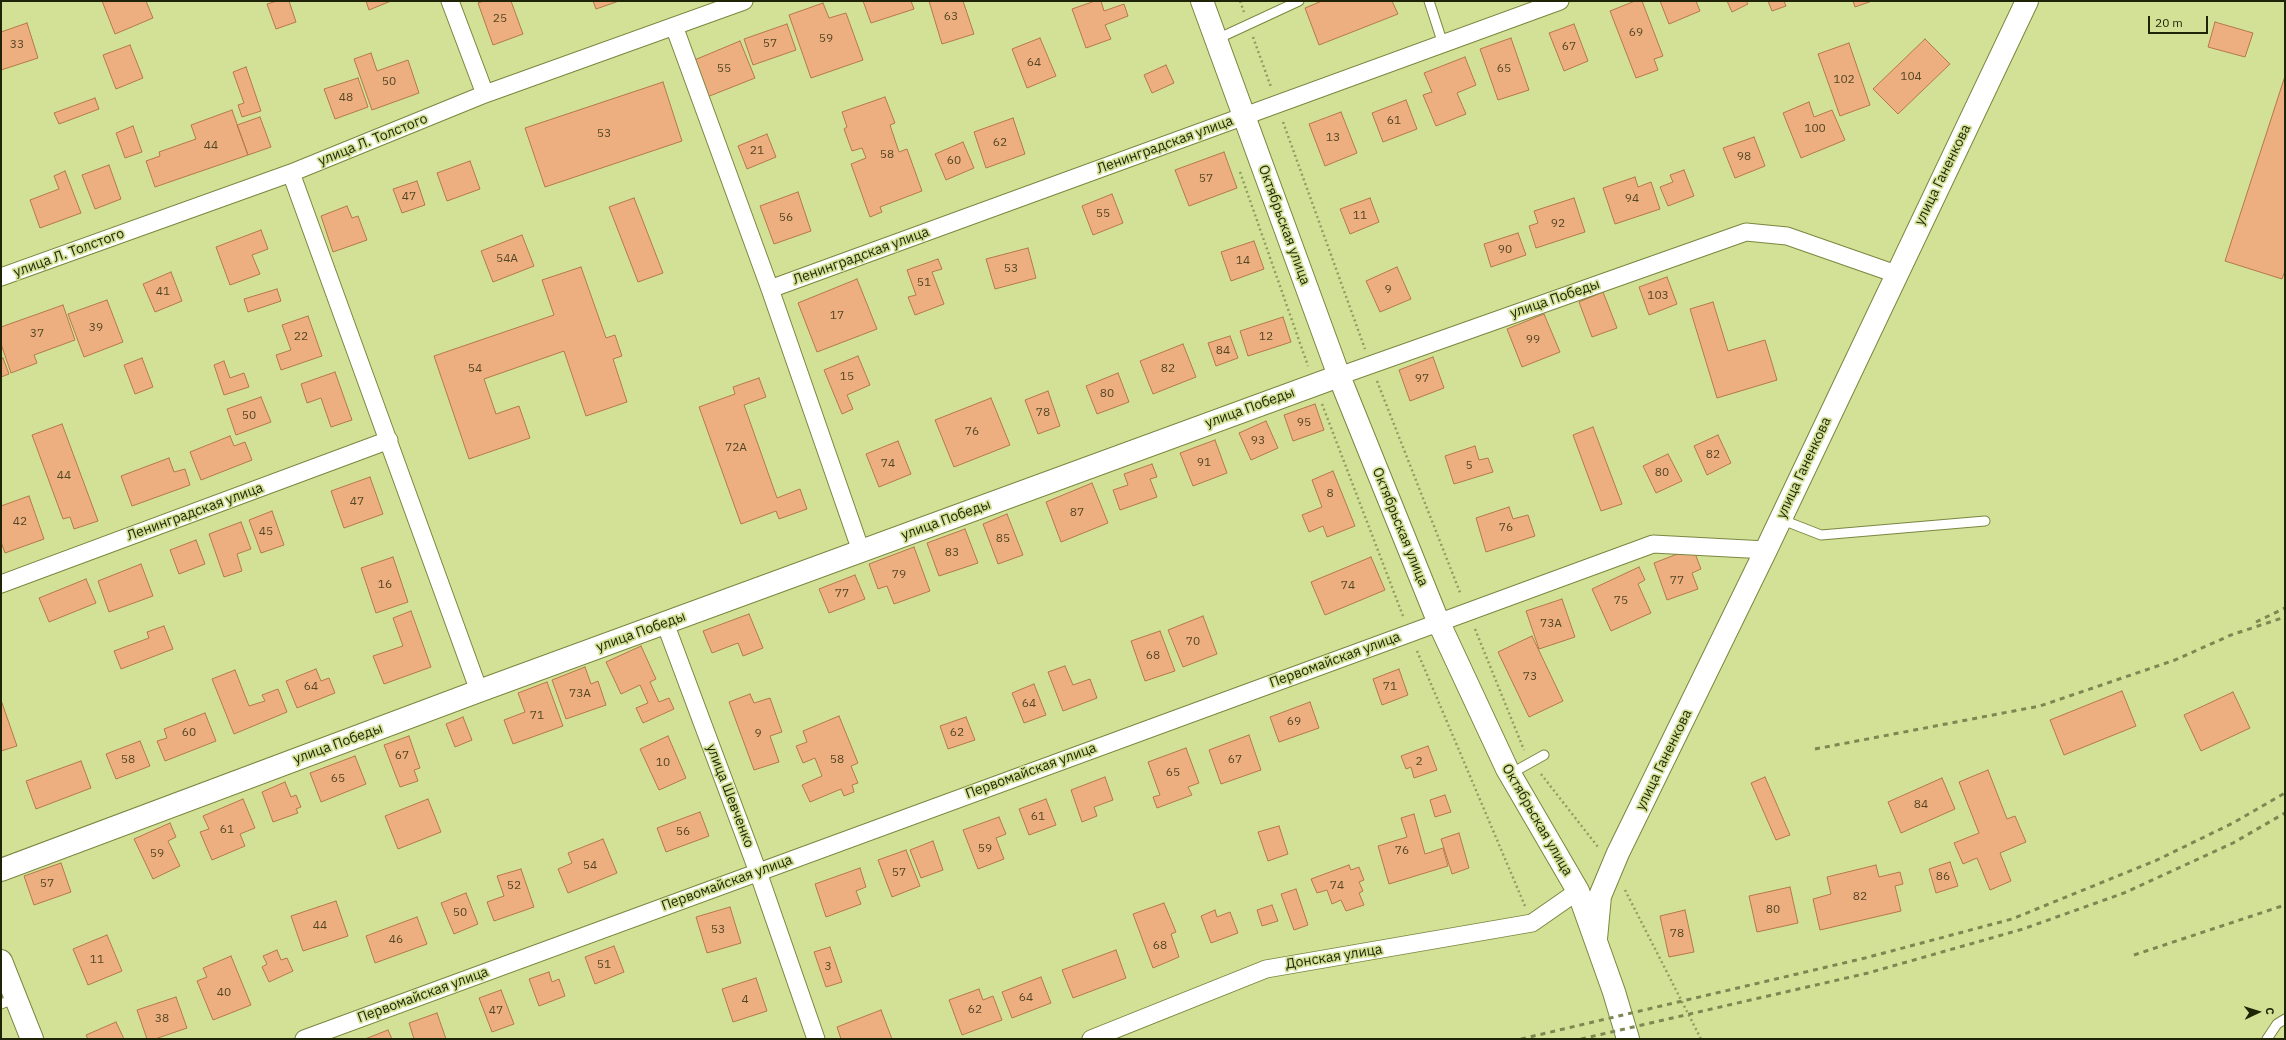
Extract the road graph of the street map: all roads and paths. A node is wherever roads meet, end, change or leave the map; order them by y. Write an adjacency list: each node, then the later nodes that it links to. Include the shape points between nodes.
1 (450, 1): 13 (street)
2 (744, 1): 10 (street, улица Л. Толстого)
3 (1202, 1): 11 (street, Октябрьская улица)
4 (1240, 1): 9 (path)
5 (1299, 1): 9 (lane)
6 (1429, 1): 12 (lane)
7 (1560, 1): 12 (street, Ленинградская улица)
8 (2027, 1): 18 (street, улица Ганенкова)
9 (1248, 24): 11 (lane); 14 (path)
10 (674, 26): 13 (street, улица Л. Толстого); 20 (street)
11 (1217, 40): 15 (street, Октябрьская улица)
12 (1443, 44): 14 (street, Ленинградская улица)
13 (485, 94): 17 (street, улица Л. Толстого)
14 (1277, 105): 15 (street, Ленинградская улица); 21 (path)
15 (1245, 116): 20 (street, Ленинградская улица); 22 (street, Октябрьская улица)
16 (1239, 169): 23 (path)
17 (291, 173): 19 (street, улица Л. Толстого); 24 (street)
18 (1896, 274): 21 (street, улица Победы, via 1787,236 1746,232); 25 (street, улица Ганенкова)
19 (1, 277)
20 (770, 289): 27 (street)
21 (1370, 364): 22 (street, улица Победы); 30 (path)
22 (1339, 376): 23 (street, улица Победы); 31 (street, Октябрьская улица)
23 (1315, 385): 27 (street, улица Победы); 33 (path)
24 (388, 440): 29 (street, Ленинградская улица); 34 (street)
25 (1780, 520): 26 (lane, via 1821,535); 28 (street, улица Ганенкова)
26 (1985, 522)
27 (861, 550): 32 (street, улица Победы)
28 (1766, 550): 30 (street, Первомайская улица, via 1653,544); 38 (street, улица Ганенкова)
29 (1, 584)
30 (1468, 611): 31 (street, Первомайская улица); 36 (path, via 1526,753)
31 (1438, 621): 33 (street, Первомайская улица); 37 (street, Октябрьская улица)
32 (665, 623): 34 (street, улица Победы); 40 (street, улица Шевченко)
33 (1409, 632): 40 (street, Первомайская улица); 42 (path)
34 (479, 691): 39 (street, улица Победы)
35 (1544, 755): 36 (lane)
36 (1532, 762): 37 (lane); 38 (path)
37 (1510, 774): 41 (street, Октябрьская улица)
38 (1613, 866): 43 (street, улица Ганенкова, via 1600,896); 52 (path)
39 (1, 870)
40 (758, 872): 48 (street, Первомайская улица); 49 (street, улица Шевченко)
41 (1578, 891): 42 (street, Донская улица); 43 (street, Октябрьская улица)
42 (1532, 923): 50 (street, Донская улица, via 1266,968)
43 (1596, 939): 51 (street, Октябрьская улица)
44 (1, 961): 45 (street)
45 (8, 1001): 47 (street)
46 (2285, 1020): 53 (lane, via 2277,1024)
47 (32, 1039)
48 (304, 1039)
49 (816, 1039)
50 (1091, 1039)
51 (1628, 1039)
52 (1701, 1039)
53 (2267, 1039)

